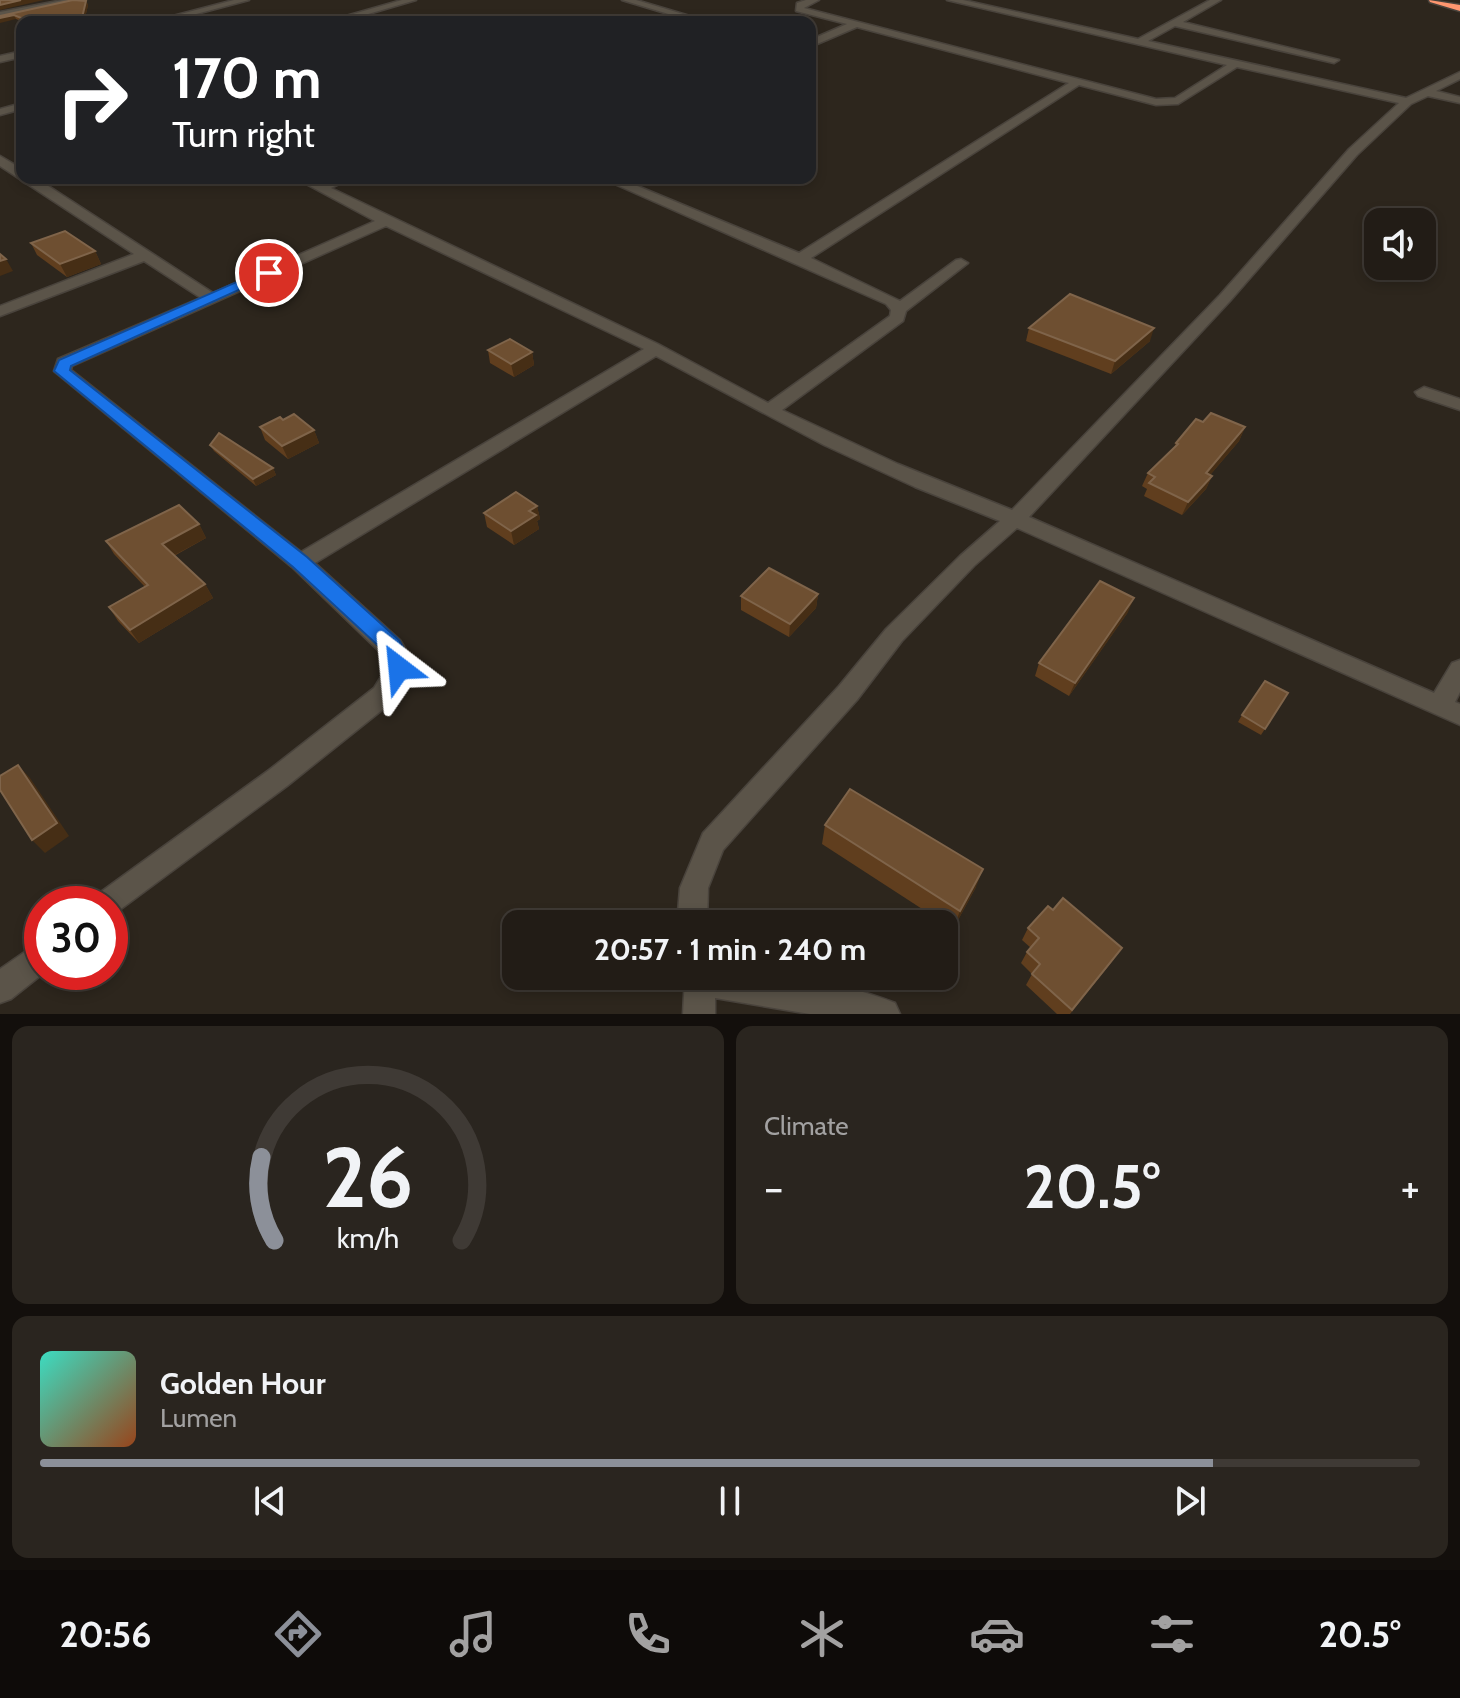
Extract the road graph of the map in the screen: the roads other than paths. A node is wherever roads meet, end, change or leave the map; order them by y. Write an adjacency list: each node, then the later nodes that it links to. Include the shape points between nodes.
1 (77, 0): 10 (street)
2 (245, 0): 11 (street)
3 (412, 0): 12 (street)
4 (626, 0): 13 (street)
5 (815, 0): 15 (street, via 799,9)
6 (951, 0): 17 (street)
7 (1217, 0): 14 (street)
8 (1434, 0): 9 (highway)
9 (1460, 8)
10 (0, 15)
11 (180, 16)
12 (352, 16)
13 (683, 16)
14 (1174, 23): 17 (street); 18 (street)
15 (856, 24): 16 (street); 21 (street)
16 (816, 41)
17 (1139, 42): 19 (street)
18 (1334, 60)
19 (1235, 64): 21 (street, via 1168,103); 24 (street)
20 (1460, 75): 22 (street)
21 (1077, 82): 32 (street)
22 (1426, 92): 23 (street); 24 (street)
23 (1460, 100)
24 (1407, 102): 41 (street, via 1353,152 1225,298)
25 (36, 184): 31 (street)
26 (313, 184): 29 (street)
27 (331, 184): 29 (street)
28 (621, 184): 32 (street)
29 (321, 188): 30 (street)
30 (383, 222): 34 (street); 37 (street)
31 (146, 255): 34 (street); 36 (street)
32 (800, 259): 35 (street)
33 (961, 263): 35 (street)
34 (212, 299): 42 (street, via 64,363 62,371)
35 (899, 309): 40 (street, via 897,318)
36 (0, 311)
37 (656, 349): 40 (street); 42 (street)
38 (1424, 392): 39 (street)
39 (1460, 405)
40 (769, 411): 41 (street, via 950,496)
41 (1015, 519): 44 (street); 46 (street, via 894,635 713,842 694,888)
42 (300, 562): 45 (street, via 392,646 399,668 383,695)
43 (1460, 670): 44 (street)
44 (1450, 710)
45 (128, 889)
46 (693, 910)
47 (24, 969): 48 (street)
48 (0, 988)
49 (700, 990): 51 (street)
50 (764, 990): 52 (street)
51 (699, 1014)
52 (884, 1014)

